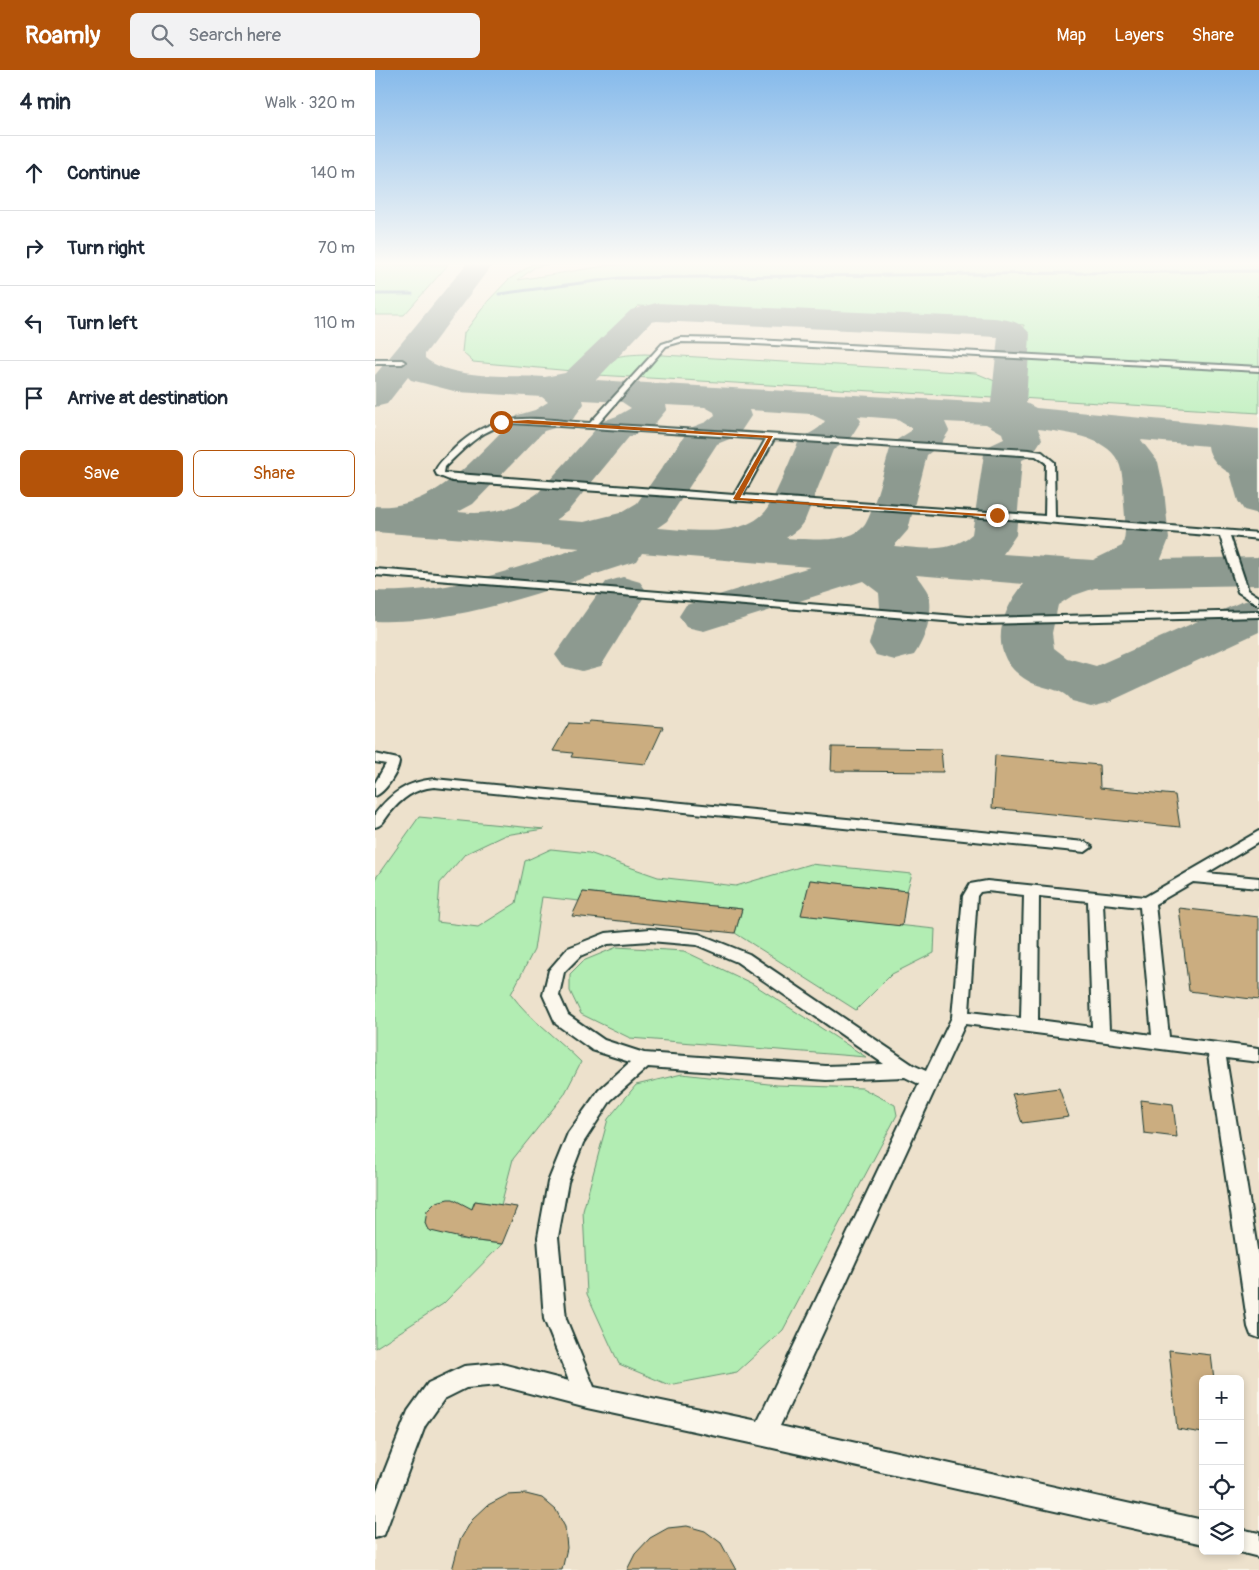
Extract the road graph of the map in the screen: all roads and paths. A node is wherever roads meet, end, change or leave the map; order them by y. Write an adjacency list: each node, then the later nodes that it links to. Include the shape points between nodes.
1 (375, 362): 2 (lane)
2 (402, 362)
3 (1259, 369): 4 (lane, via 680,340 664,345)
4 (593, 426): 5 (lane); 6 (lane, via 512,421 491,424 439,471 441,476 452,478)
5 (771, 437): 6 (lane); 7 (lane, via 1039,454 1051,467)
6 (736, 499): 7 (lane)
7 (1050, 520): 8 (lane)
8 (1225, 534): 9 (lane); 11 (lane, via 1243,592)
9 (1259, 536)
10 (375, 572): 12 (lane, via 981,621)
11 (1259, 602)
12 (1259, 614)
13 (375, 758): 14 (lane, via 393,762 392,769)
14 (375, 792)
15 (375, 824): 17 (lane, via 406,788 434,783)
16 (1259, 836): 18 (lane)
17 (1085, 847)
18 (1193, 877): 19 (lane); 22 (lane)
19 (1259, 883)
20 (1032, 890): 21 (lane); 23 (lane, via 987,886 975,888 970,896); 24 (lane)
21 (1095, 897): 22 (lane); 25 (lane)
22 (1147, 902): 26 (lane)
23 (961, 1017): 24 (lane); 31 (lane)
24 (1029, 1026): 25 (lane)
25 (1101, 1035): 26 (lane)
26 (1161, 1043): 27 (lane)
27 (1216, 1050): 28 (lane); 32 (lane)
28 (1259, 1055)
29 (644, 1060): 30 (lane, via 826,1073); 30 (lane, via 598,1045 562,1020 551,995 557,970 573,952 607,939 650,935 699,940 743,958); 33 (lane, via 605,1094 575,1139 558,1182 548,1237 555,1319)
30 (907, 1070): 31 (lane)
31 (930, 1081): 34 (lane)
32 (1259, 1328)
33 (587, 1398): 34 (lane); 35 (lane, via 498,1374 464,1377 436,1391 416,1419)
34 (764, 1434): 36 (lane)
35 (375, 1526)
36 (1199, 1531)
37 (1244, 1541): 38 (lane)
38 (1259, 1545)

